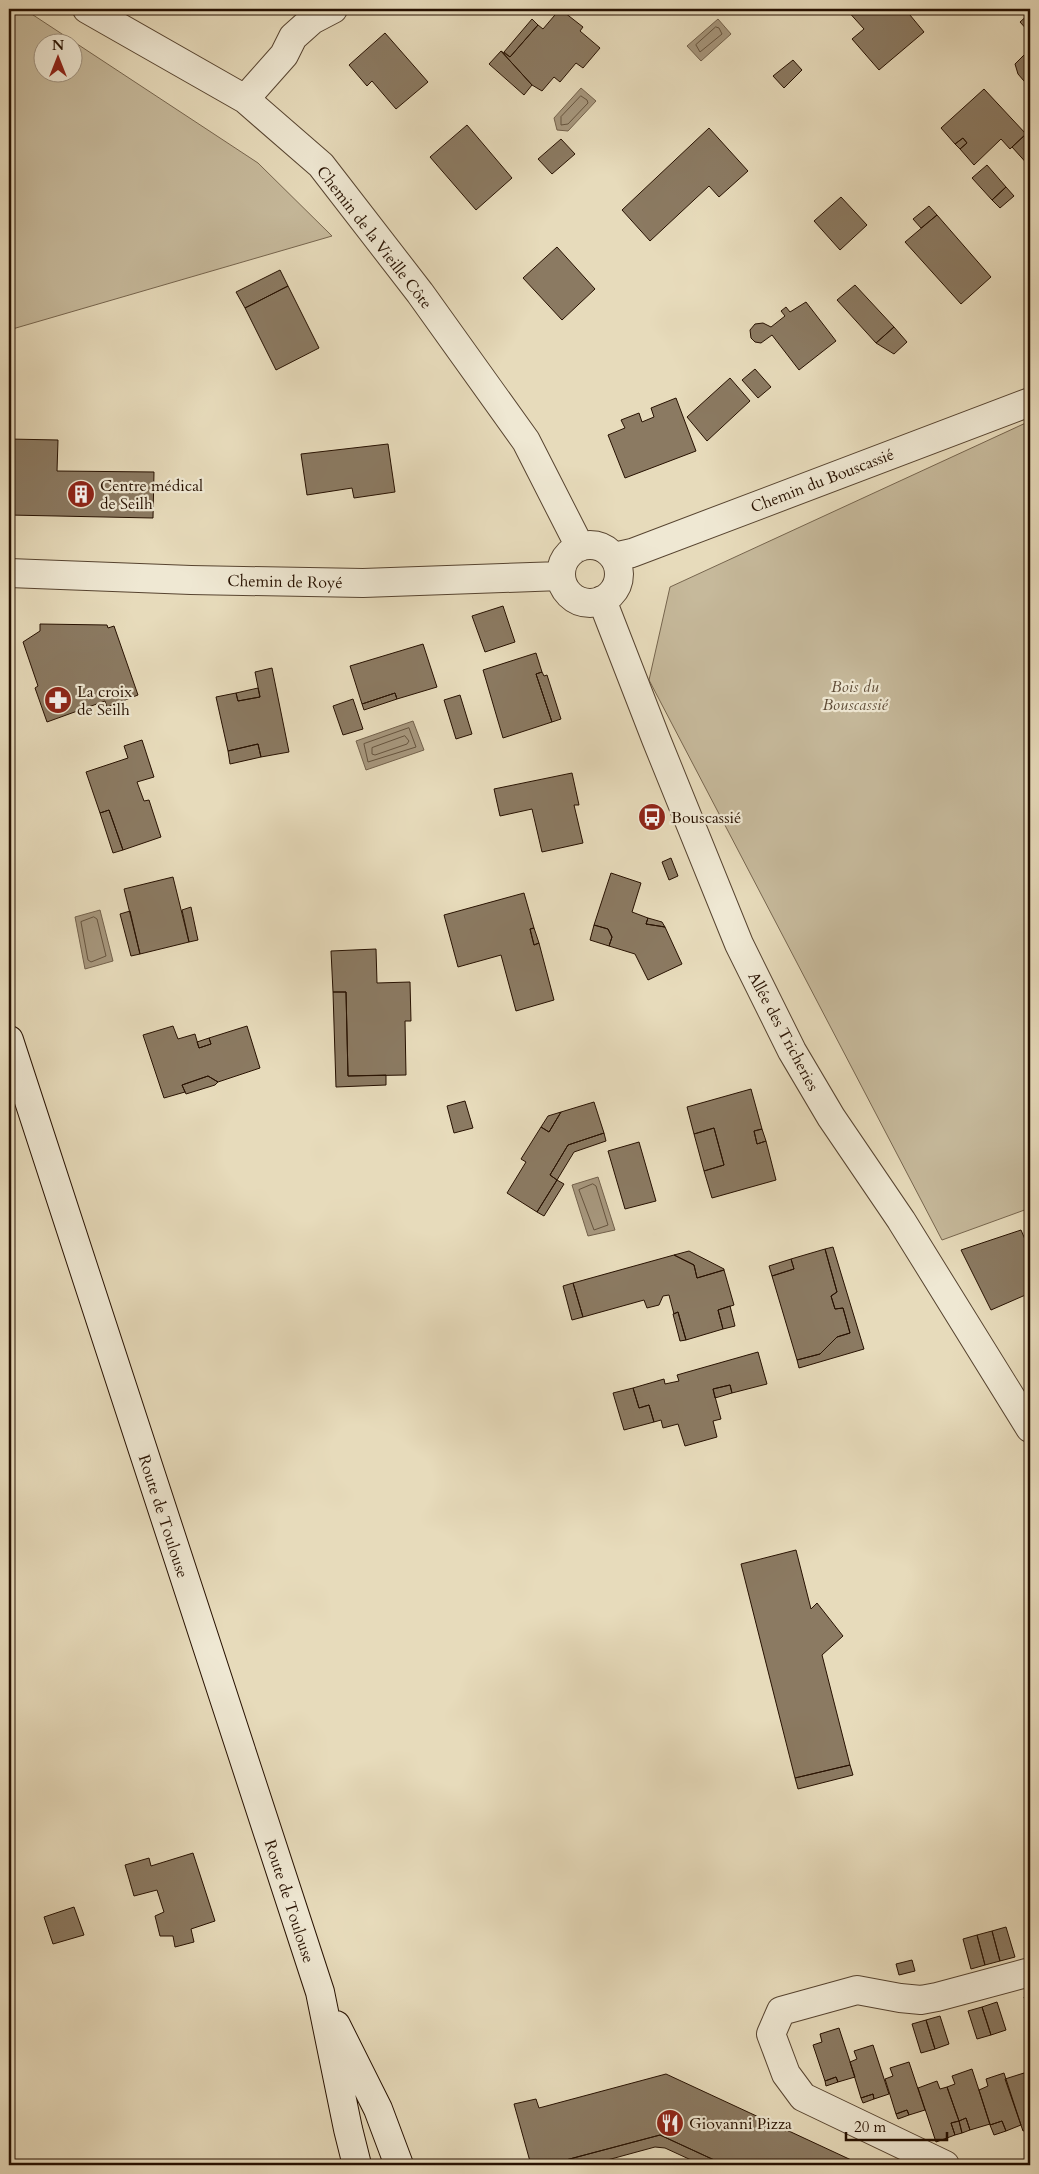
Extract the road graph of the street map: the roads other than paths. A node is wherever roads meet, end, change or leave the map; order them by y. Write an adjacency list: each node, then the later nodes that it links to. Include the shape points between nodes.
1 (87, 9): 3 (street, Chemin de la Vieille Côte)
2 (333, 9): 3 (street, via 312,20 293,37 284,55)
3 (245, 99): 5 (street, Chemin de la Vieille Côte, via 320,165 420,293 526,441)
4 (1030, 402): 6 (street, Chemin du Bouscassié, via 632,553)
5 (580, 547): 6 (street, via 605,549); 8 (street, via 566,558)
6 (614, 557): 9 (street, via 619,569 618,582 612,593)
7 (9, 573): 8 (street, Chemin de Royé, via 363,583)
8 (562, 576): 9 (street, via 564,587 571,596 591,603)
9 (602, 600): 11 (street, Allée des Tricheries, via 739,944 792,1050 830,1117 901,1220)
10 (9, 1040): 13 (street, Route de Toulouse)
11 (1030, 1428)
12 (1030, 1972): 16 (street, via 921,2000 857,1990 782,2011 771,2034 786,2074 803,2097)
13 (320, 1992): 14 (street, Route de Toulouse); 15 (street, Route de Toulouse, via 378,2109)
14 (357, 2165)
15 (399, 2165)
16 (945, 2165)

